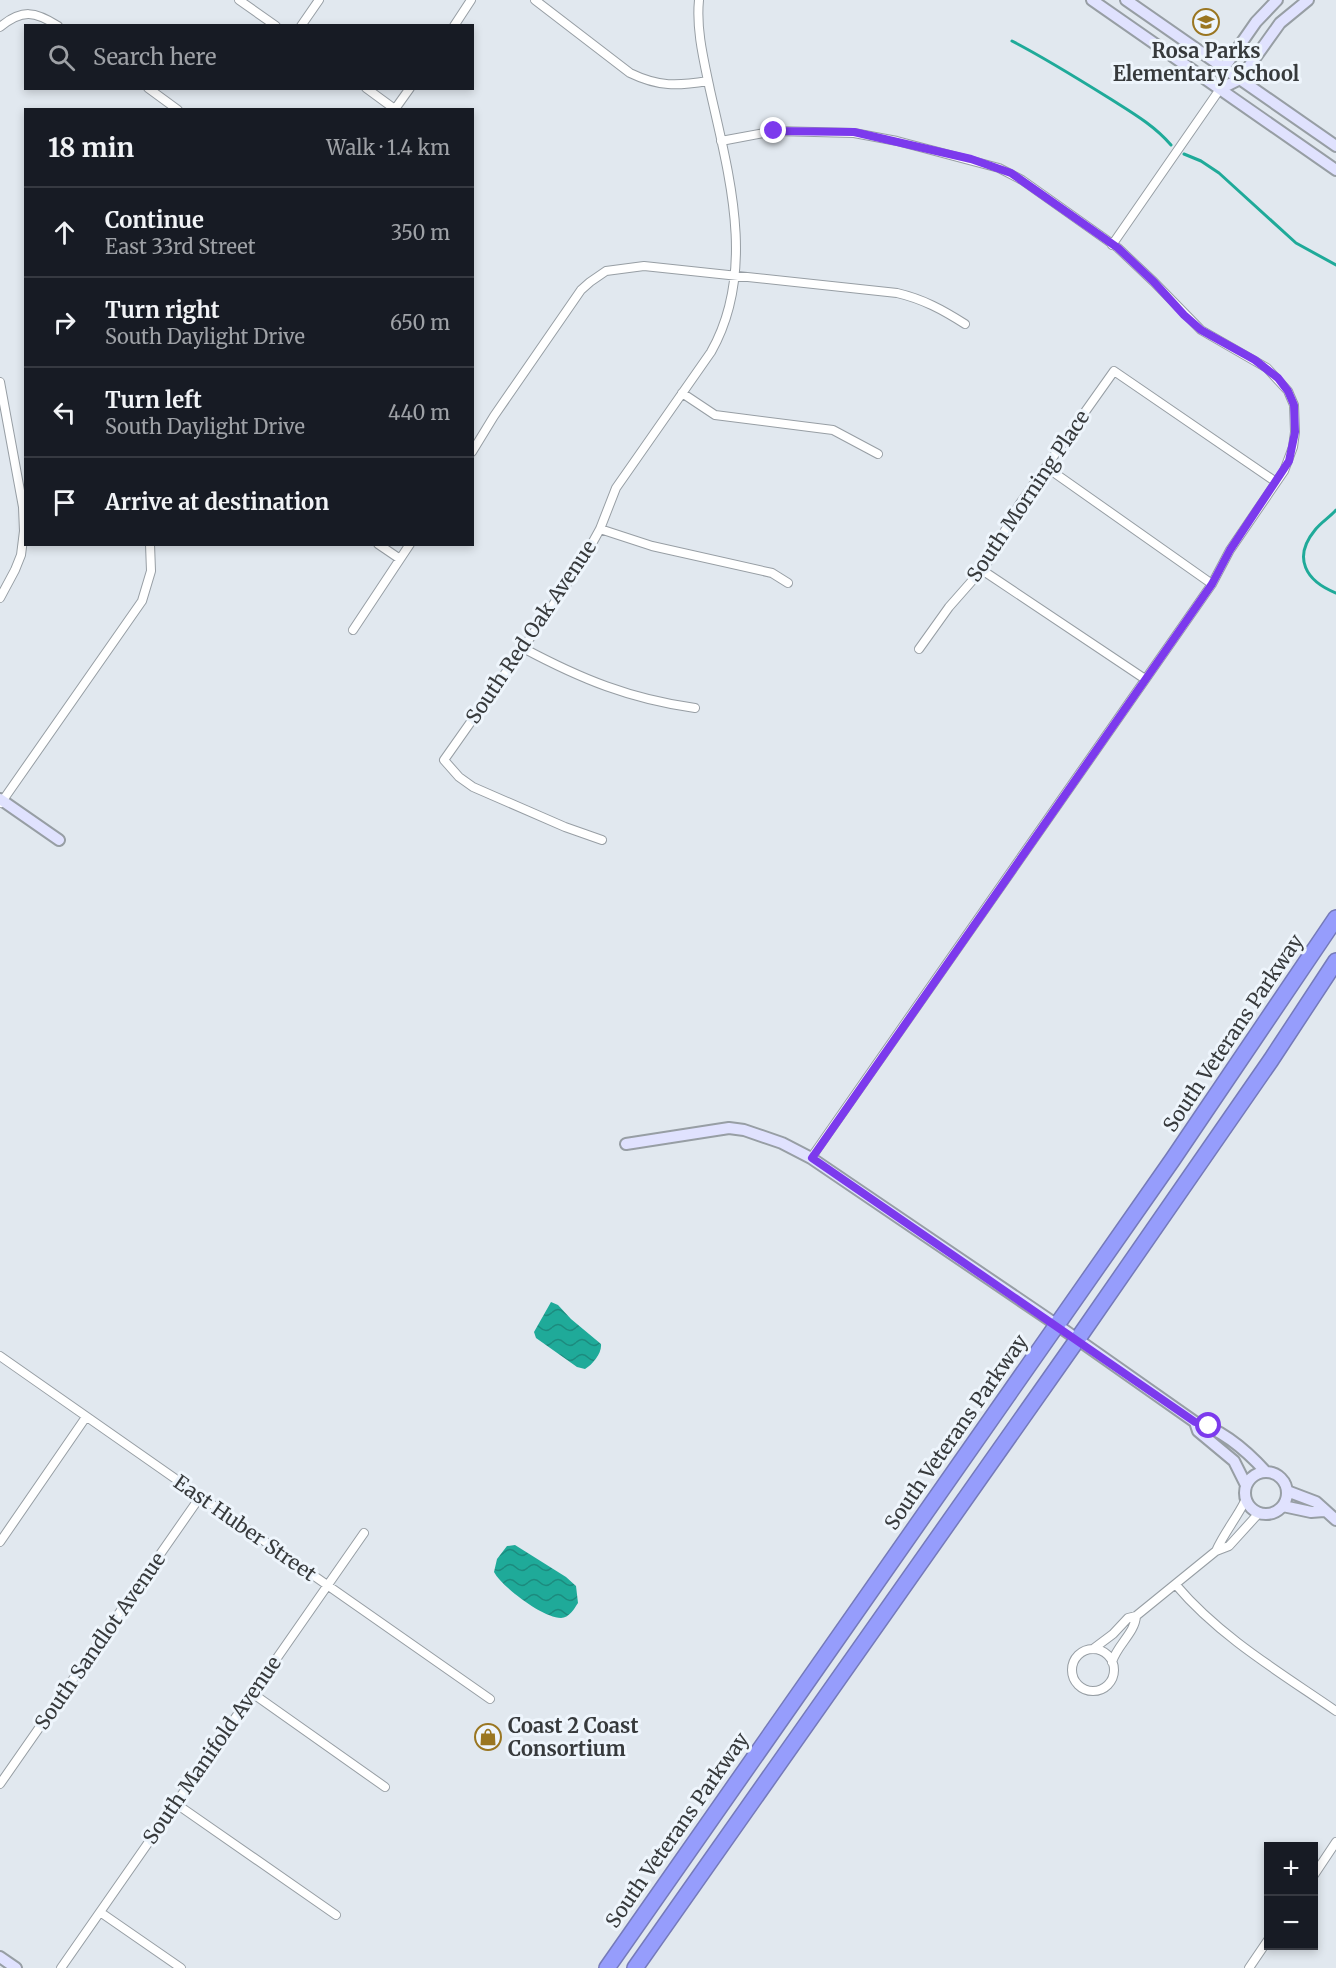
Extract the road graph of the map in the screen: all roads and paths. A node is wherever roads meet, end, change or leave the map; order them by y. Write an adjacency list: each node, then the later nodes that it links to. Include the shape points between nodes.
1 (239, 0): 11 (street)
2 (319, 0): 12 (street)
3 (471, 0): 13 (street)
4 (536, 0): 17 (street, via 630,73 645,80 680,85)
5 (699, 0): 17 (street, South Red Oak Avenue)
6 (1092, 0): 18 (street)
7 (1126, 0): 15 (street)
8 (1277, 0): 15 (street, via 1256,22)
9 (1308, 0): 16 (street, via 1272,32)
10 (55, 24): 14 (street, via 42,16 25,14 12,17)
11 (273, 24)
12 (302, 24)
13 (455, 24)
14 (0, 27)
15 (1224, 68): 16 (street); 18 (street)
16 (1240, 79): 18 (street); 26 (street)
17 (708, 81): 25 (street, South Red Oak Avenue)
18 (1220, 89): 27 (street); 28 (street)
19 (151, 90): 22 (street)
20 (369, 90): 23 (street)
21 (409, 90): 24 (street)
22 (175, 108)
23 (395, 108)
24 (397, 108)
25 (721, 141): 28 (street, via 774,131 838,131 971,159 1023,180); 29 (street, South Red Oak Avenue, via 734,212)
26 (1336, 146)
27 (1336, 170)
28 (1112, 245): 36 (street, via 1201,330 1267,368 1288,391 1294,405 1293,447)
29 (735, 277): 30 (street, via 897,292 939,307); 32 (street, South Red Oak Avenue, via 719,337); 33 (street, via 644,266 598,275 573,300)
30 (965, 324)
31 (0, 382): 45 (street, via 24,531 21,555)
32 (682, 393): 34 (street, via 714,415 833,430); 37 (street, South Red Oak Avenue, via 616,488)
33 (474, 449)
34 (878, 454)
35 (1046, 467): 36 (street, South Morning Place, via 1114,371); 42 (street, South Morning Place); 44 (street)
36 (1276, 482): 44 (street)
37 (600, 529): 43 (street, via 652,546 771,573); 47 (street, South Red Oak Avenue)
38 (150, 546): 51 (street, via 152,571 142,601)
39 (381, 546): 41 (street)
40 (409, 546): 41 (street)
41 (400, 559): 46 (street)
42 (982, 570): 48 (street, South Morning Place); 49 (street)
43 (788, 583)
44 (1212, 584): 49 (street)
45 (0, 598)
46 (354, 630)
47 (523, 648): 50 (street, via 598,684); 53 (street, South Red Oak Avenue, via 444,760 473,787)
48 (919, 649)
49 (1145, 680): 57 (street)
50 (696, 708)
51 (1, 802): 52 (street)
52 (59, 840)
53 (602, 840)
54 (1336, 918): 58 (highway, South Veterans Parkway)
55 (1336, 961): 59 (highway)
56 (626, 1144): 57 (street, via 729,1128 760,1135)
57 (812, 1158): 58 (street)
58 (1057, 1325): 59 (street); 95 (highway, South Veterans Parkway)
59 (1077, 1340): 62 (street); 96 (highway)
60 (0, 1356): 61 (street, East Huber Street)
61 (86, 1417): 66 (street, East Huber Street); 73 (street)
62 (1195, 1422): 63 (street, via 1209,1426 1251,1456); 64 (street, via 1198,1431 1233,1461)
63 (1266, 1472): 64 (street, via 1253,1476); 65 (street, via 1281,1478)
64 (1246, 1485): 67 (street)
65 (1287, 1491): 68 (street); 69 (street, via 1316,1502)
66 (200, 1497): 75 (street, East Huber Street); 83 (street, South Sandlot Avenue)
67 (1245, 1501): 70 (street); 74 (street)
68 (1283, 1506): 69 (street); 70 (street, via 1271,1514)
69 (1324, 1511): 71 (street)
70 (1259, 1513): 74 (street, via 1229,1546)
71 (1336, 1520)
72 (364, 1533): 75 (street, South Manifold Avenue)
73 (0, 1542)
74 (1216, 1551): 76 (street)
75 (327, 1585): 80 (street, South Manifold Avenue); 81 (street, East Huber Street)
76 (1176, 1585): 77 (street); 82 (street, via 1217,1627)
77 (1136, 1616): 78 (street, via 1128,1618); 79 (street, via 1135,1625)
78 (1093, 1650): 79 (street, via 1105,1654); 79 (street, via 1080,1654 1072,1664 1073,1678 1082,1688 1095,1691 1107,1685 1113,1672)
79 (1112, 1662)
80 (252, 1693): 84 (street); 85 (street, South Manifold Avenue)
81 (490, 1699)
82 (1336, 1711)
83 (0, 1784)
84 (385, 1787)
85 (175, 1803): 88 (street, South Manifold Avenue); 89 (street)
86 (1336, 1842): 87 (street)
87 (1318, 1869)
88 (100, 1912): 93 (street, South Manifold Avenue); 94 (street)
89 (336, 1915)
90 (1264, 1947): 97 (street)
91 (0, 1957): 92 (street)
92 (16, 1968)
93 (60, 1968)
94 (181, 1968)
95 (607, 1968)
96 (635, 1968)
97 (1249, 1968)

